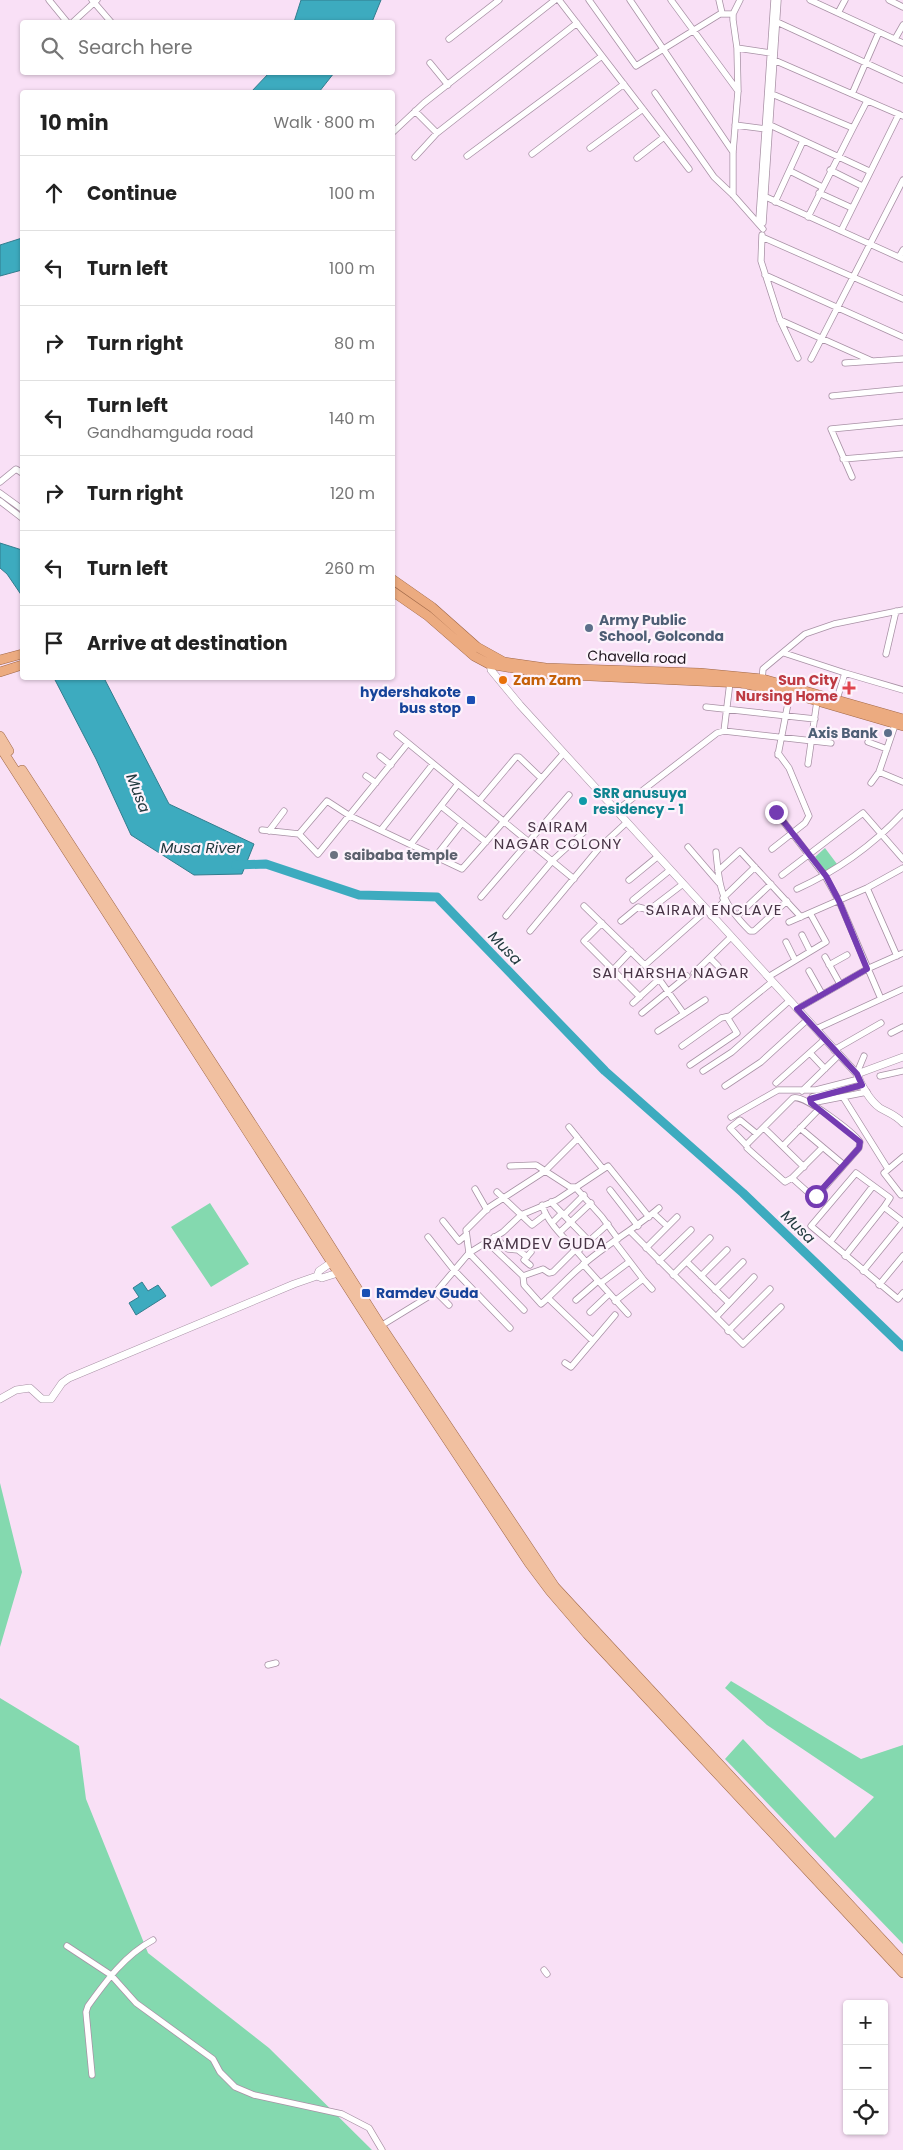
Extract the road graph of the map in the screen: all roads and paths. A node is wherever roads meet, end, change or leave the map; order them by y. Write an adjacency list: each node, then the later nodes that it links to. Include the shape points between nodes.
1 (49, 0): 20 (street)
2 (498, 0): 28 (street)
3 (555, 0): 40 (street)
4 (559, 0): 24 (street)
5 (589, 0): 32 (street, via 636,66)
6 (630, 0): 32 (street)
7 (671, 0): 26 (street)
8 (719, 0): 17 (street)
9 (740, 0): 19 (street)
10 (774, 0): 33 (street)
11 (778, 0): 23 (street)
12 (810, 0): 18 (street)
13 (845, 0): 18 (street)
14 (889, 0): 16 (street)
15 (94, 1): 21 (street); 22 (street)
16 (903, 7)
17 (722, 13): 19 (street); 26 (street)
18 (838, 13): 27 (street)
19 (733, 14): 31 (street)
20 (65, 20)
21 (76, 20)
22 (109, 20)
23 (777, 22): 35 (street); 37 (street)
24 (577, 23): 34 (street); 53 (street)
25 (903, 25): 29 (street)
26 (693, 30): 32 (street); 41 (street)
27 (879, 32): 29 (street); 37 (street)
28 (449, 39)
29 (895, 40): 30 (street)
30 (903, 43)
31 (737, 48): 33 (street); 41 (street)
32 (665, 50): 57 (street)
33 (771, 53): 50 (street)
34 (602, 56): 39 (street); 59 (street)
35 (774, 60): 43 (street); 44 (street)
36 (430, 63): 40 (street)
37 (866, 63): 38 (street); 44 (street)
38 (903, 80)
39 (624, 84): 46 (street); 58 (street)
40 (448, 85): 47 (street)
41 (738, 92): 49 (street)
42 (655, 93): 70 (street, via 702,163)
43 (772, 94): 50 (street); 51 (street)
44 (852, 94): 45 (street)
45 (867, 101): 48 (street); 51 (street)
46 (643, 109): 54 (street); 56 (street)
47 (415, 111): 52 (street); 53 (street)
48 (901, 115): 66 (street)
49 (735, 125): 50 (street); 57 (street)
50 (768, 127): 55 (street); 71 (street); 75 (street, via 760,219)
51 (853, 128): 60 (street)
52 (395, 130)
53 (437, 133): 61 (street)
54 (664, 137): 62 (street); 63 (street)
55 (803, 141): 60 (street); 65 (street)
56 (590, 148)
57 (733, 152): 70 (street)
58 (532, 154)
59 (467, 156)
60 (838, 156): 64 (street); 66 (street)
61 (415, 157)
62 (637, 158)
63 (689, 169)
64 (830, 170): 68 (street); 69 (street)
65 (790, 171): 69 (street); 72 (street)
66 (869, 171): 68 (street)
67 (903, 180): 78 (street)
68 (862, 186): 73 (street)
69 (821, 190): 73 (street); 74 (street)
70 (733, 195): 75 (street)
71 (766, 197): 72 (street); 75 (street)
72 (775, 202): 74 (street)
73 (852, 208): 76 (street)
74 (808, 217): 76 (street)
75 (763, 226): 77 (street)
76 (840, 231): 78 (street)
77 (762, 237): 81 (street, via 761,261); 82 (street)
78 (869, 244): 80 (street); 82 (street)
79 (903, 250): 80 (street)
80 (901, 258)
81 (765, 275): 84 (street); 85 (street)
82 (854, 276): 83 (street); 84 (street)
83 (903, 299)
84 (839, 308): 86 (street); 87 (street)
85 (780, 320): 87 (street); 88 (street)
86 (903, 337)
87 (822, 339): 89 (street); 91 (street)
88 (798, 358)
89 (811, 359)
90 (903, 359): 91 (street)
91 (872, 361): 92 (street)
92 (845, 363)
93 (903, 389): 94 (street)
94 (832, 396)
95 (903, 422): 97 (street, via 830,429)
96 (903, 454): 97 (street)
97 (844, 459): 99 (street)
98 (20, 471): 100 (street, via 16,469)
99 (852, 477)
100 (0, 482)
101 (0, 493): 103 (street)
102 (0, 501): 104 (street)
103 (20, 508)
104 (20, 516)
105 (395, 581): 113 (highway, Chavella road, via 432,607)
106 (395, 593): 113 (highway, Chavella road, via 428,616 474,656)
107 (903, 610): 108 (street)
108 (896, 612): 109 (street, via 834,624 805,634); 110 (street)
109 (784, 653): 116 (street); 118 (street, via 763,669)
110 (886, 654)
111 (19, 655): 112 (highway)
112 (0, 660)
113 (490, 660): 117 (highway, Chavella road, via 547,674); 118 (highway, Chavella road, via 546,668 691,673); 138 (street, via 498,680)
114 (20, 666): 115 (highway)
115 (0, 672)
116 (845, 673): 119 (street); 121 (street)
117 (730, 682): 118 (highway, Chavella road); 124 (street)
118 (762, 683): 120 (highway, Chavella road); 121 (highway, Chavella road)
119 (903, 690)
120 (790, 693): 122 (highway, Chavella road); 125 (street)
121 (837, 699): 127 (highway, Chavella road)
122 (817, 701): 126 (street); 127 (highway, Chavella road)
123 (706, 706): 124 (street)
124 (728, 708): 125 (street); 128 (street)
125 (784, 715): 126 (street); 131 (street)
126 (815, 719): 132 (street)
127 (900, 723): 137 (street)
128 (724, 731): 131 (street); 154 (street)
129 (397, 734): 134 (street)
130 (0, 736): 329 (main road)
131 (781, 736): 132 (street); 165 (street, via 777,756 789,768 808,816 805,824)
132 (812, 742): 135 (street); 141 (street)
133 (868, 742): 137 (street)
134 (408, 743): 140 (street); 142 (street)
135 (831, 743)
136 (0, 747): 329 (main road)
137 (887, 749): 143 (street)
138 (564, 754): 145 (street); 154 (street)
139 (380, 756): 142 (street)
140 (433, 764): 149 (street); 162 (street)
141 (808, 764)
142 (390, 765): 147 (street)
143 (879, 772): 146 (street); 148 (street)
144 (366, 776): 147 (street)
145 (541, 778): 151 (street, via 519,757 516,758); 158 (street)
146 (903, 782)
147 (376, 783): 157 (street)
148 (871, 783)
149 (458, 784): 151 (street); 152 (street)
150 (569, 795): 168 (street)
151 (479, 801): 158 (street)
152 (441, 806): 159 (street); 170 (street)
153 (284, 811): 163 (street)
154 (616, 811): 160 (street)
155 (776, 812): 165 (street)
156 (903, 813): 167 (street)
157 (350, 816): 162 (street); 166 (street, via 324,802); 166 (street, via 318,854)
158 (504, 821): 168 (street); 169 (street)
159 (462, 823): 169 (street); 175 (street)
160 (626, 823): 176 (street); 185 (street)
161 (262, 830): 163 (street)
162 (381, 830): 170 (street)
163 (269, 831): 166 (street)
164 (585, 831): 178 (street)
165 (791, 833): 172 (street); 174 (street)
166 (299, 834)
167 (882, 835): 174 (street, via 862,813); 177 (street); 184 (street)
168 (527, 841): 178 (street); 192 (street)
169 (486, 842): 175 (street, via 462,869)
170 (411, 844): 175 (street)
171 (688, 847): 187 (street)
172 (772, 849)
173 (716, 852): 182 (street)
174 (809, 855): 183 (street); 184 (street)
175 (436, 856)
176 (657, 857): 181 (street); 186 (street)
177 (903, 858)
178 (553, 860): 185 (street); 200 (street)
179 (755, 867): 182 (street, via 740,851); 189 (street); 194 (street)
180 (903, 868): 190 (street)
181 (670, 870): 188 (street); 193 (street)
182 (718, 871): 187 (street)
183 (782, 875)
184 (826, 876): 191 (street); 196 (street)
185 (574, 879): 206 (street)
186 (629, 880)
187 (719, 883): 194 (street)
188 (683, 884): 198 (street); 203 (street, via 649,910 638,907)
189 (771, 884): 195 (street); 201 (street)
190 (867, 888): 196 (street); 214 (street)
191 (797, 889)
192 (482, 897)
193 (633, 900)
194 (724, 900): 198 (street); 201 (street)
195 (787, 901): 201 (street, via 752,932); 202 (street)
196 (839, 901): 199 (street); 222 (street)
197 (584, 906): 205 (street)
198 (709, 913): 208 (street); 218 (street)
199 (810, 913): 202 (street); 211 (street, via 826,942)
200 (506, 916)
201 (737, 916)
202 (801, 916): 204 (street)
203 (621, 922)
204 (789, 922)
205 (602, 923): 210 (street); 221 (street, via 584,941)
206 (530, 931)
207 (802, 935): 211 (street)
208 (731, 937): 216 (street); 227 (street)
209 (786, 942): 217 (street)
210 (631, 951): 218 (street); 221 (street)
211 (810, 951): 217 (street)
212 (903, 953): 214 (street)
213 (847, 955): 220 (street)
214 (897, 956): 222 (street)
215 (825, 957): 220 (street)
216 (710, 958): 219 (street); 224 (street)
217 (796, 960): 227 (street)
218 (645, 965): 226 (street)
219 (718, 966)
220 (830, 966): 228 (street)
221 (614, 969): 232 (street)
222 (867, 969): 228 (street); 233 (street)
223 (809, 971): 231 (street)
224 (694, 973)
225 (687, 976): 230 (street)
226 (659, 979): 230 (street); 232 (street)
227 (770, 979): 235 (street); 240 (street)
228 (840, 984): 231 (street)
229 (903, 989): 233 (street)
230 (670, 992): 238 (street); 239 (street)
231 (822, 994): 237 (street)
232 (640, 996): 236 (street)
233 (881, 999): 244 (street)
234 (705, 1000): 239 (street)
235 (789, 1001): 237 (street); 255 (street, via 732,1052)
236 (633, 1003)
237 (797, 1009): 241 (street)
238 (642, 1013)
239 (684, 1014): 245 (street)
240 (727, 1017): 248 (street); 253 (street, via 737,1033)
241 (807, 1020): 244 (street); 260 (street, via 761,1062)
242 (881, 1023): 250 (street)
243 (903, 1027): 246 (street)
244 (816, 1029): 247 (street)
245 (658, 1031)
246 (892, 1032)
247 (825, 1039): 249 (street); 250 (street)
248 (682, 1046)
249 (810, 1053): 254 (street); 259 (street)
250 (837, 1053): 254 (street); 258 (street)
251 (864, 1056): 258 (street)
252 (903, 1057): 258 (street)
253 (690, 1065)
254 (825, 1069): 261 (street)
255 (703, 1071)
256 (903, 1071): 257 (street)
257 (880, 1076)
258 (859, 1078): 261 (street); 262 (street); 264 (street, via 812,1097)
259 (776, 1083)
260 (725, 1086)
261 (802, 1091): 266 (street, via 778,1090)
262 (867, 1092): 263 (street); 267 (street, via 880,1108)
263 (843, 1098): 264 (street); 281 (street)
264 (811, 1103): 265 (street); 269 (street, via 801,1097 793,1098)
265 (819, 1109): 270 (street); 277 (street, via 860,1142)
266 (731, 1118)
267 (901, 1118)
268 (569, 1127): 272 (street)
269 (764, 1128): 271 (street); 274 (street)
270 (800, 1128): 274 (street); 275 (street)
271 (757, 1134): 273 (street); 273 (street, via 740,1120 730,1128)
272 (578, 1138): 280 (street); 282 (street)
273 (747, 1146): 283 (street, via 782,1180 787,1182)
274 (783, 1146): 279 (street)
275 (822, 1148): 277 (street); 279 (street)
276 (903, 1157): 281 (street)
277 (844, 1165): 283 (street, via 816,1196)
278 (510, 1166): 282 (street, via 536,1165)
279 (804, 1167): 283 (street)
280 (604, 1169): 285 (street); 301 (street, via 608,1166)
281 (888, 1170): 289 (street, via 884,1172)
282 (545, 1171): 285 (street); 291 (street)
283 (792, 1178)
284 (874, 1186): 295 (street, via 890,1198); 320 (street); 320 (street, via 856,1173 811,1226)
285 (575, 1187): 290 (street); 292 (street)
286 (475, 1189): 297 (street)
287 (610, 1190): 308 (street)
288 (497, 1192): 291 (street)
289 (903, 1194)
290 (584, 1195): 293 (street); 298 (street)
291 (504, 1198): 297 (street); 299 (street)
292 (551, 1202): 294 (street); 298 (street)
293 (591, 1203): 305 (street); 307 (street)
294 (542, 1205): 299 (street); 300 (street)
295 (884, 1207): 304 (street); 327 (street)
296 (658, 1208): 301 (street)
297 (487, 1210): 313 (street, via 466,1230)
298 (563, 1214): 305 (street); 306 (street)
299 (521, 1215): 300 (street, via 532,1225); 315 (street)
300 (545, 1215): 306 (street)
301 (651, 1215): 308 (street); 309 (street)
302 (677, 1217): 309 (street)
303 (443, 1221): 313 (street, via 459,1241)
304 (903, 1221): 338 (street)
305 (570, 1222): 311 (street); 319 (street)
306 (552, 1224): 311 (street)
307 (608, 1224): 317 (street); 319 (street)
308 (638, 1226): 312 (street)
309 (668, 1226): 322 (street)
310 (691, 1230): 330 (street)
311 (560, 1232): 323 (street)
312 (631, 1232): 317 (street); 322 (street)
313 (466, 1235): 325 (street)
314 (428, 1237): 336 (street)
315 (494, 1237): 318 (street); 321 (street)
316 (710, 1238): 332 (street)
317 (616, 1240): 331 (street); 334 (street)
318 (486, 1241): 325 (street); 326 (street)
319 (589, 1242): 323 (street)
320 (830, 1242): 327 (street)
321 (506, 1248): 326 (street); 335 (street, via 529,1254 524,1260)
322 (646, 1248): 330 (street)
323 (577, 1250): 334 (street); 341 (street, via 553,1272 543,1270)
324 (727, 1250): 342 (street)
325 (469, 1253): 336 (street); 359 (street)
326 (500, 1254): 341 (street)
327 (845, 1256): 338 (street)
328 (903, 1256): 346 (street)
329 (336, 1260): 337 (main road); 340 (street, via 319,1271)
330 (659, 1261): 339 (street)
331 (629, 1262): 344 (street); 345 (street)
332 (687, 1262): 339 (street); 342 (street)
333 (743, 1262): 349 (street)
334 (584, 1263): 345 (street); 353 (street)
335 (530, 1265)
336 (454, 1270): 350 (street); 365 (street)
337 (342, 1271): 340 (street, via 322,1278); 364 (main road)
338 (863, 1271): 346 (street)
339 (673, 1274): 363 (street)
340 (317, 1276): 369 (street, via 69,1378 51,1399 42,1399 31,1388 16,1390)
341 (523, 1276): 353 (street, via 524,1285 539,1303)
342 (701, 1276): 349 (street)
343 (754, 1277): 356 (street)
344 (643, 1279): 347 (street); 355 (street)
345 (599, 1282): 352 (street); 354 (street)
346 (880, 1285): 351 (street, via 898,1299)
347 (652, 1289)
348 (770, 1289): 366 (street)
349 (715, 1290): 356 (street)
350 (436, 1292): 357 (street); 364 (street)
351 (903, 1293)
352 (609, 1294): 355 (street); 360 (street)
353 (548, 1298): 367 (street)
354 (576, 1300)
355 (615, 1301): 361 (street)
356 (728, 1303): 363 (street)
357 (449, 1305)
358 (781, 1307): 366 (street, via 743,1344)
359 (524, 1310)
360 (590, 1312)
361 (628, 1314)
362 (615, 1315): 367 (street)
363 (716, 1317): 366 (street)
364 (378, 1327): 374 (main road, via 555,1587); 375 (main road, via 550,1591)
365 (510, 1328)
366 (728, 1331)
367 (593, 1341): 368 (street, via 571,1367)
368 (565, 1363)
369 (0, 1399)
370 (276, 1663): 371 (street)
371 (268, 1665)
372 (153, 1940): 376 (street, via 142,1946)
373 (67, 1946): 376 (street)
374 (903, 1962)
375 (903, 1973)
376 (111, 1976): 377 (street, via 86,2012); 378 (street, via 136,2002 213,2059 220,2072 235,2087 254,2095 342,2114 370,2128)
377 (92, 2075)
378 (382, 2150)

